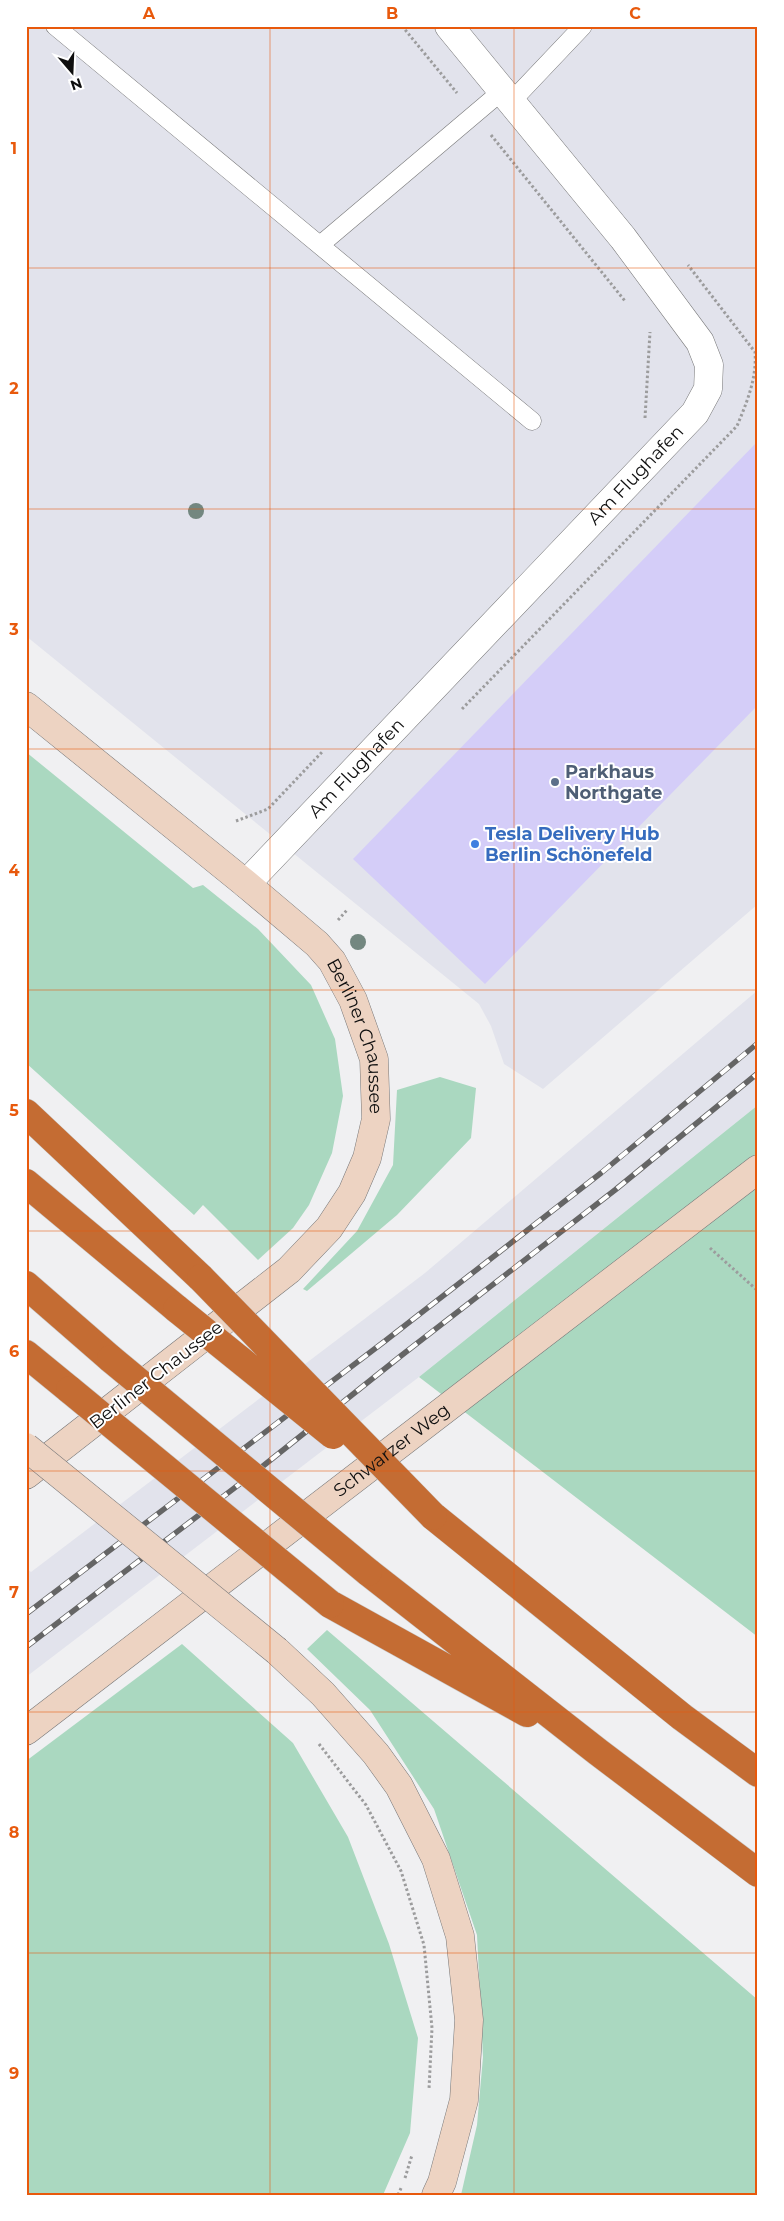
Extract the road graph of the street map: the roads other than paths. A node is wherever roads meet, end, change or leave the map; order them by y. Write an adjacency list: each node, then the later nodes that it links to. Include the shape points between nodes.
1 (55, 26): 5 (lane)
2 (449, 26): 4 (street, Am Flughafen)
3 (583, 26): 4 (lane)
4 (507, 97): 5 (lane, via 474,114); 8 (street, Am Flughafen, via 623,238 700,342 709,365 708,389 694,413)
5 (320, 245): 6 (lane)
6 (532, 421)
7 (26, 706): 8 (street, Berliner Chaussee)
8 (246, 884): 15 (street, Berliner Chaussee, via 317,944 332,961 353,1000 374,1059 376,1119 367,1158 352,1193 329,1228 289,1270)
9 (26, 1114): 16 (highway, bridge, via 201,1278)
10 (758, 1169): 17 (street, Schwarzer Weg)
11 (26, 1183): 16 (highway, bridge)
12 (26, 1285): 18 (highway, bridge, via 368,1572)
13 (26, 1354): 18 (highway, bridge, via 330,1604)
14 (26, 1447): 21 (street, bridge, via 277,1651 323,1694 376,1754 399,1786 436,1859 460,1936 469,2020 464,2100)
15 (26, 1475)
16 (433, 1516): 19 (highway, via 682,1717)
17 (26, 1731)
18 (598, 1752): 20 (highway)
19 (758, 1773)
20 (758, 1873)
21 (436, 2195)

